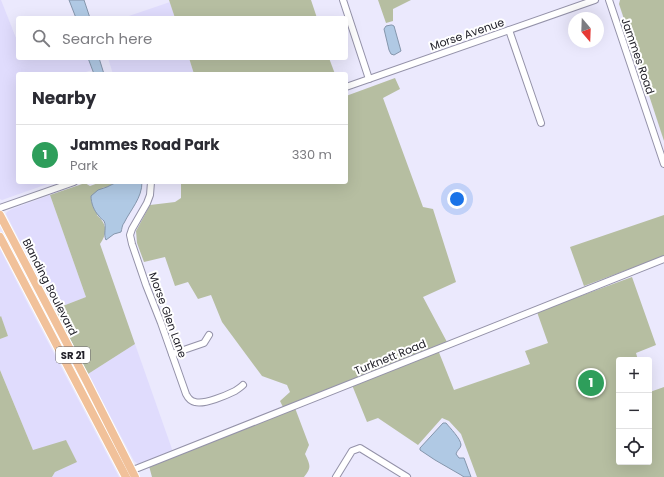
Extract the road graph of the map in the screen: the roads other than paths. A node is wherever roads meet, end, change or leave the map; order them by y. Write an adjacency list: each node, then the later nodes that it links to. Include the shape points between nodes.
1 (343, 0): 5 (street)
2 (595, 0): 4 (street, Morse Avenue)
3 (609, 0): 8 (street, Jammes Road)
4 (509, 30): 5 (street, Morse Avenue); 7 (street)
5 (368, 79): 6 (street, Morse Avenue)
6 (348, 86)
7 (541, 123)
8 (664, 164)
9 (68, 184): 11 (street)
10 (151, 184): 18 (street, Morse Glen Lane, via 147,204 130,235)
11 (0, 208)
12 (0, 215): 15 (main road, Blanding Boulevard / SR 21)
13 (0, 237): 16 (main road, Blanding Boulevard / SR 21)
14 (664, 259): 22 (street, Turknett Road)
15 (42, 295): 16 (main road); 19 (main road, Blanding Boulevard / SR 21)
16 (33, 300): 21 (main road, Blanding Boulevard / SR 21)
17 (209, 336): 18 (street, via 204,343)
18 (172, 354): 20 (street, Morse Glen Lane, via 186,394 194,402 201,404 236,391)
19 (87, 382): 21 (main road); 22 (main road, Blanding Boulevard / SR 21)
20 (243, 385)
21 (78, 387): 22 (main road, Blanding Boulevard / SR 21)
22 (129, 474)
23 (336, 477): 24 (street, via 352,451 360,448)
24 (407, 477)

